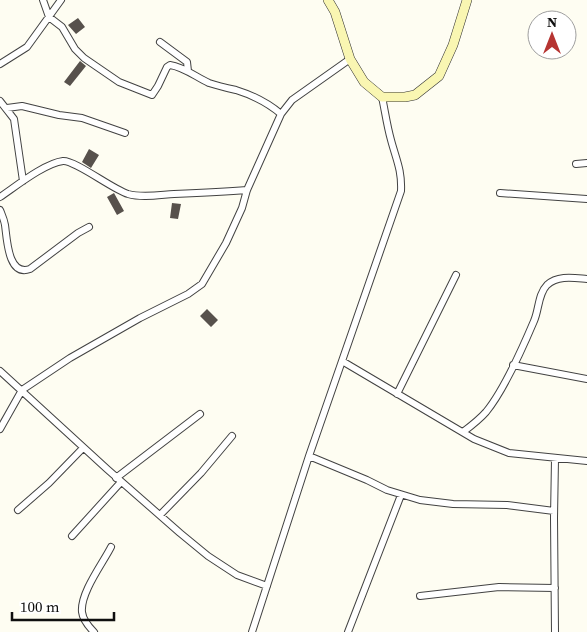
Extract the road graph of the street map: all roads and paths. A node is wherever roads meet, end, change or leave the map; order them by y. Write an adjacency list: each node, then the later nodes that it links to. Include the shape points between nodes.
1 (43, 0): 5 (street)
2 (61, 0): 5 (street)
3 (328, 0): 8 (street)
4 (467, 0): 11 (street, via 439,76 415,94)
5 (49, 17): 9 (street, via 27,47); 10 (street, via 62,27 84,58 119,82 149,94 154,94 170,65)
6 (160, 42): 10 (street, via 187,62)
7 (0, 54): 9 (street)
8 (350, 60): 11 (street, via 364,82); 13 (street, via 292,100)
9 (2, 62)
10 (188, 71): 13 (street, via 271,106)
11 (382, 97): 26 (street, via 390,140 402,176 401,191)
12 (2, 104): 14 (street, via 82,118); 17 (street, via 14,118)
13 (281, 114): 18 (street)
14 (126, 132)
15 (587, 163): 16 (street)
16 (576, 164)
17 (23, 181): 18 (street, via 63,161 71,162 129,194 148,196); 20 (street)
18 (247, 190): 30 (street, via 226,243 202,284 70,358)
19 (500, 193): 21 (street)
20 (0, 197)
21 (587, 199)
22 (0, 210): 23 (street, via 8,249 15,266 22,270 30,269)
23 (89, 228)
24 (456, 275): 31 (street)
25 (587, 279): 27 (street, via 566,277 546,285 536,318)
26 (342, 361): 31 (street); 37 (street)
27 (513, 365): 29 (street); 34 (street, via 486,411)
28 (0, 371): 30 (street)
29 (587, 379)
30 (22, 390): 33 (street); 36 (street)
31 (397, 394): 34 (street)
32 (200, 414): 40 (street)
33 (0, 429)
34 (463, 432): 38 (street, via 509,453)
35 (232, 436): 44 (street)
36 (83, 448): 40 (street); 42 (street)
37 (309, 456): 41 (street); 47 (street)
38 (555, 459): 39 (street); 43 (street)
39 (587, 461)
40 (118, 480): 44 (street); 45 (street)
41 (401, 495): 43 (street, via 453,504 507,505); 53 (street)
42 (18, 510)
43 (554, 512): 48 (street)
44 (160, 515): 47 (street, via 208,556 237,575)
45 (72, 536)
46 (112, 547): 51 (street, via 84,598 83,618)
47 (267, 586): 50 (street)
48 (554, 588): 49 (street, via 499,588); 54 (street)
49 (420, 596)
50 (253, 630): 52 (street)
51 (94, 632)
52 (260, 632)
53 (348, 632)
54 (555, 632)

